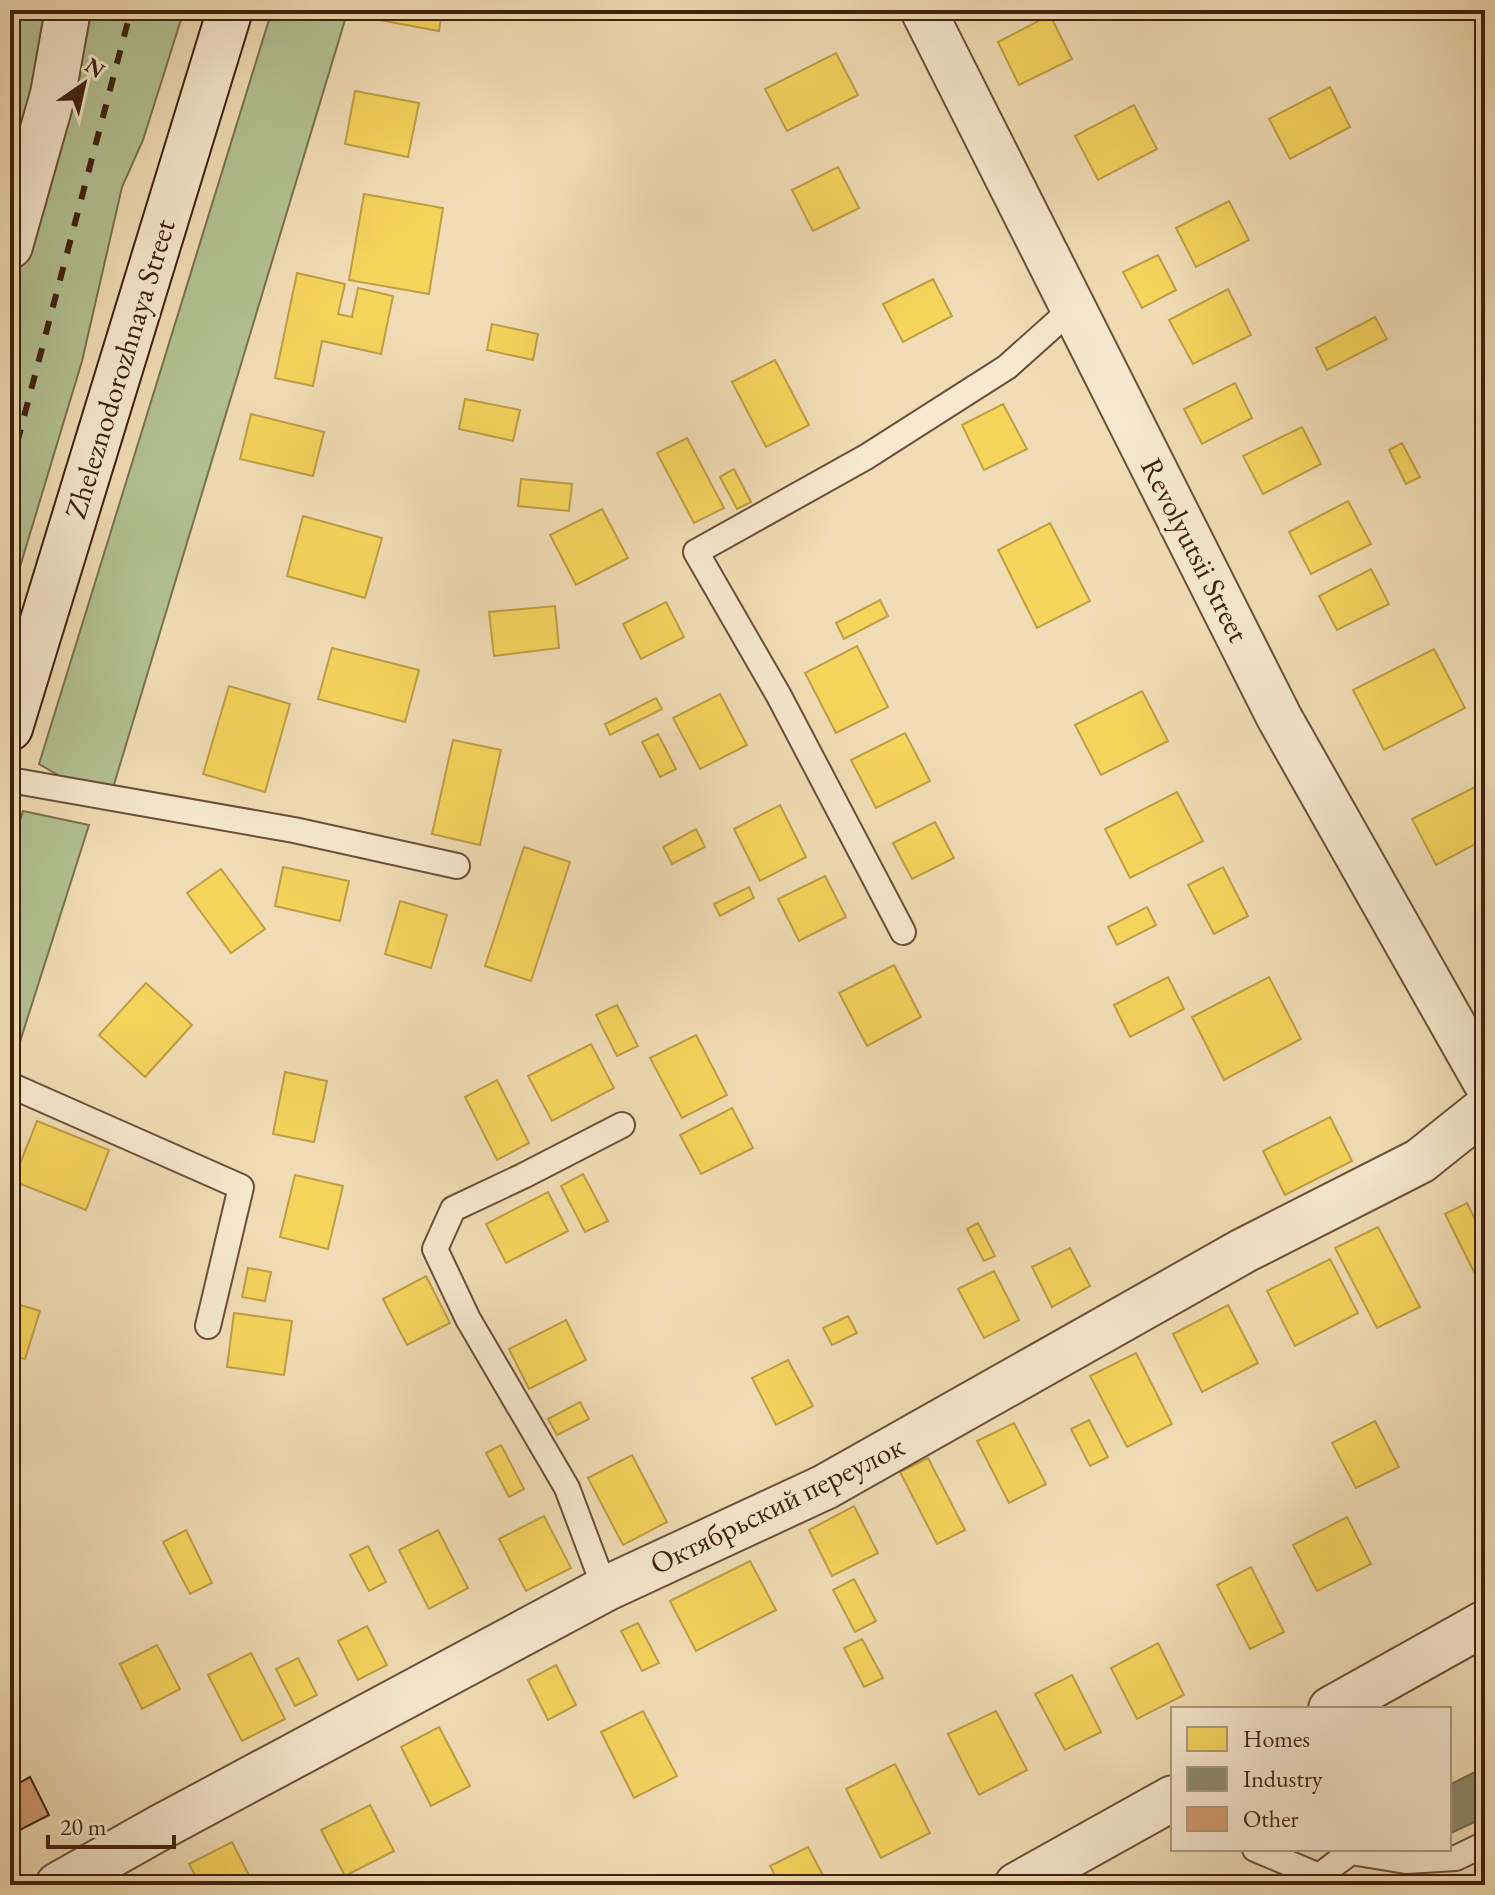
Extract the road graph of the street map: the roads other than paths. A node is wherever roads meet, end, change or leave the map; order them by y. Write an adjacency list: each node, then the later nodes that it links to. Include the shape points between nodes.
1 (68, 10): 4 (street, via 53,94)
2 (230, 10): 6 (street, Zheleznodorozhnaya Street)
3 (923, 10): 5 (street, Revolyutsii Street)
4 (10, 246)
5 (1074, 307): 9 (lane, via 1007,367 866,457 696,552 779,696); 10 (street, Revolyutsii Street, via 1279,717)
6 (10, 728)
7 (10, 780): 8 (lane, via 294,830)
8 (457, 866)
9 (903, 932)
10 (1485, 1081)
11 (10, 1085): 14 (lane, via 241,1187)
12 (1485, 1109): 15 (street, Октябрьский переулок, via 1420,1161 1243,1251 825,1487)
13 (622, 1125): 15 (lane, via 453,1209 435,1249 468,1319 567,1488)
14 (208, 1326)
15 (605, 1589): 22 (street, Октябрьский переулок)
16 (1485, 1623): 17 (street)
17 (1335, 1707)
18 (1171, 1799): 23 (street)
19 (1485, 1844): 21 (lane, via 1456,1858 1406,1861 1351,1852)
20 (1259, 1851): 21 (lane)
21 (1317, 1880)
22 (58, 1885)
23 (1017, 1885)

